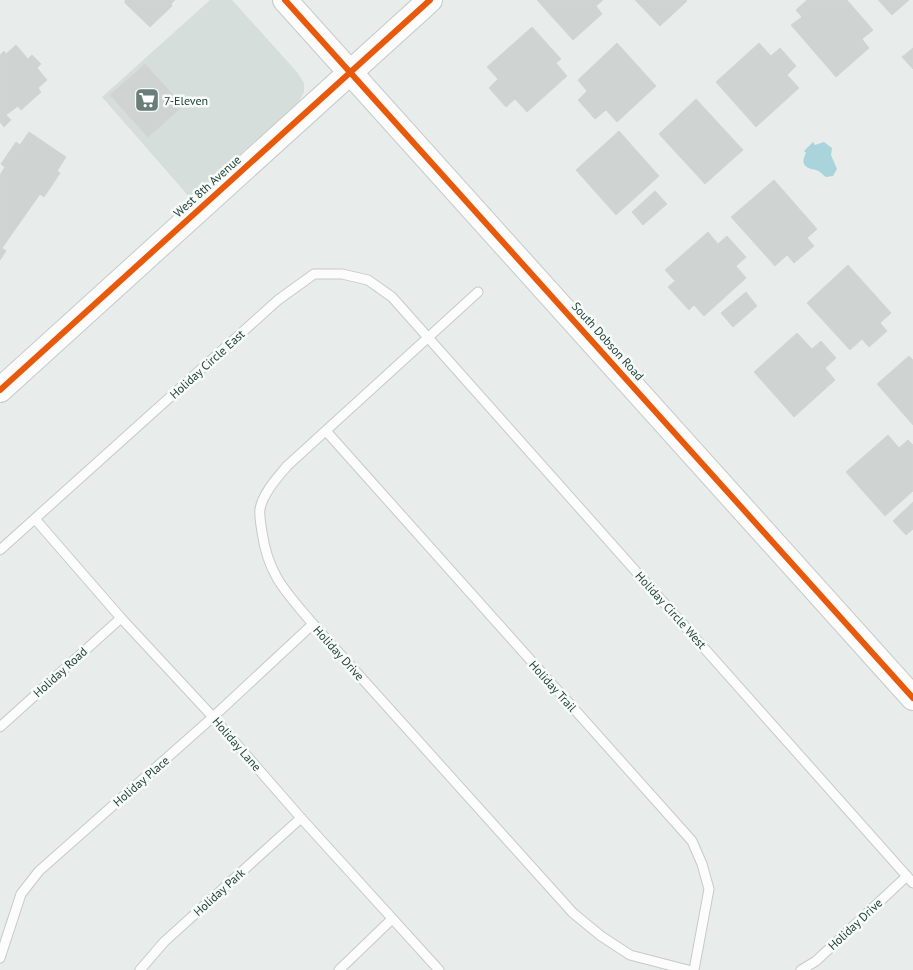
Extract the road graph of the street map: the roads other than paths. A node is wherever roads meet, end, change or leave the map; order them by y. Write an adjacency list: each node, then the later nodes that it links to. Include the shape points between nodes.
1 (286, 0): 3 (main road, South Dobson Road)
2 (430, 0): 3 (main road, West 8th Avenue)
3 (350, 72): 6 (main road, West 8th Avenue); 12 (main road, South Dobson Road)
4 (478, 292): 5 (lane, Holiday Drive)
5 (429, 338): 7 (lane, Holiday Drive); 8 (lane, Holiday Circle East, via 392,297 368,280 342,274 314,274 278,300); 16 (lane, Holiday Circle West)
6 (0, 390)
7 (326, 431): 11 (lane, Holiday Drive, via 287,466 260,508 264,544 276,580); 23 (lane, Holiday Trail, via 692,841 710,889)
8 (35, 519): 9 (lane, Holiday Circle East); 10 (lane, Holiday Lane)
9 (0, 550)
10 (121, 618): 13 (lane, Holiday Lane); 14 (lane, Holiday Road)
11 (313, 624): 13 (lane, Holiday Place); 22 (lane, Holiday Drive, via 573,913 630,955)
12 (913, 698)
13 (213, 717): 15 (lane, Holiday Lane); 18 (lane, Holiday Place, via 39,871 21,894)
14 (0, 727)
15 (301, 818): 17 (lane, Holiday Lane); 19 (lane, Holiday Park, via 164,942)
16 (910, 879): 24 (lane, Holiday Drive, via 816,961)
17 (392, 919): 20 (lane); 21 (lane, Holiday Lane)
18 (0, 958)
19 (140, 970)
20 (339, 970)
21 (439, 970)
22 (688, 970)
23 (694, 970)
24 (801, 970)

